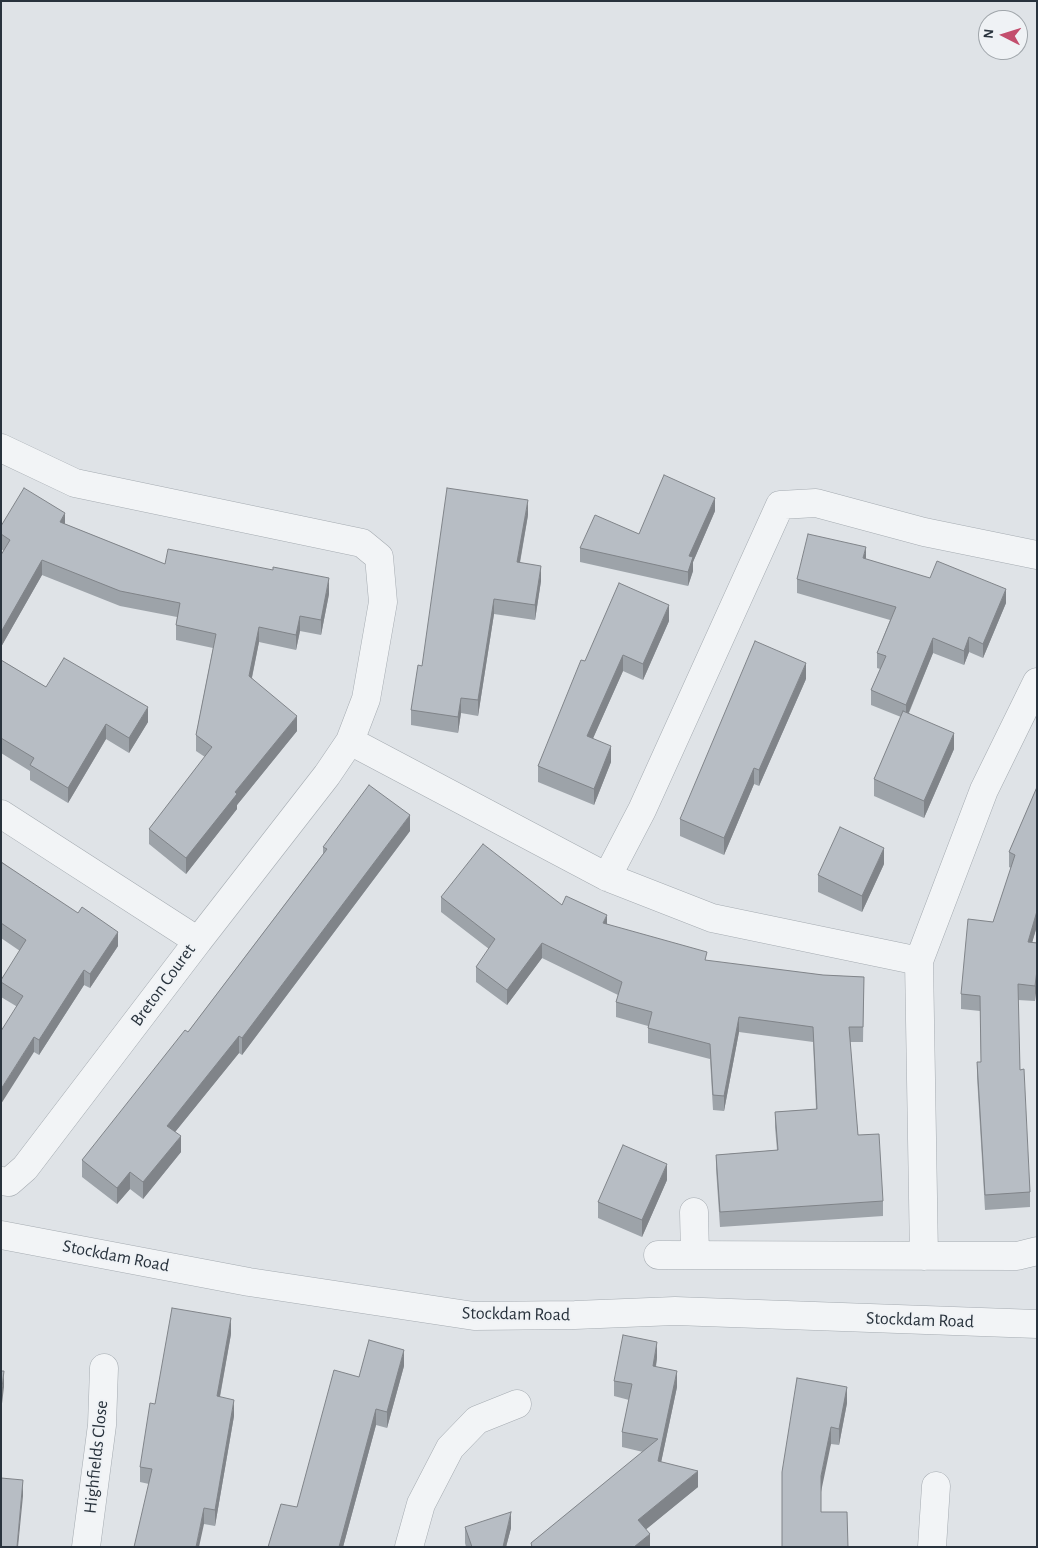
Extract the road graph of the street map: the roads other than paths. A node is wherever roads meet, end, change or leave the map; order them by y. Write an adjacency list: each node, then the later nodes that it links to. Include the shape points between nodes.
1 (2, 451): 4 (street, via 75,483 345,538 362,543 379,557 383,602 366,699)
2 (1037, 555): 6 (street, via 924,532 816,503 780,505 642,810)
3 (1037, 682): 8 (street, via 984,790)
4 (350, 741): 6 (street); 7 (street)
5 (1, 814): 7 (street, Breton Couret)
6 (607, 877): 8 (street, via 712,918)
7 (198, 941): 9 (street, Breton Couret, via 25,1168 8,1182)
8 (919, 961): 15 (street)
9 (1, 1181)
10 (694, 1212): 14 (street)
11 (1, 1235): 16 (street, Stockdam Road, via 249,1282 474,1316 675,1310)
12 (1037, 1251): 15 (street, via 1017,1256)
13 (658, 1255): 14 (street)
14 (695, 1255): 15 (street)
15 (924, 1256)
16 (1037, 1324)
17 (104, 1368): 20 (street, Highfields Close, via 102,1425)
18 (517, 1404): 21 (street, via 477,1420 450,1448 421,1504)
19 (936, 1486): 22 (street)
20 (86, 1547)
21 (408, 1547)
22 (932, 1547)

